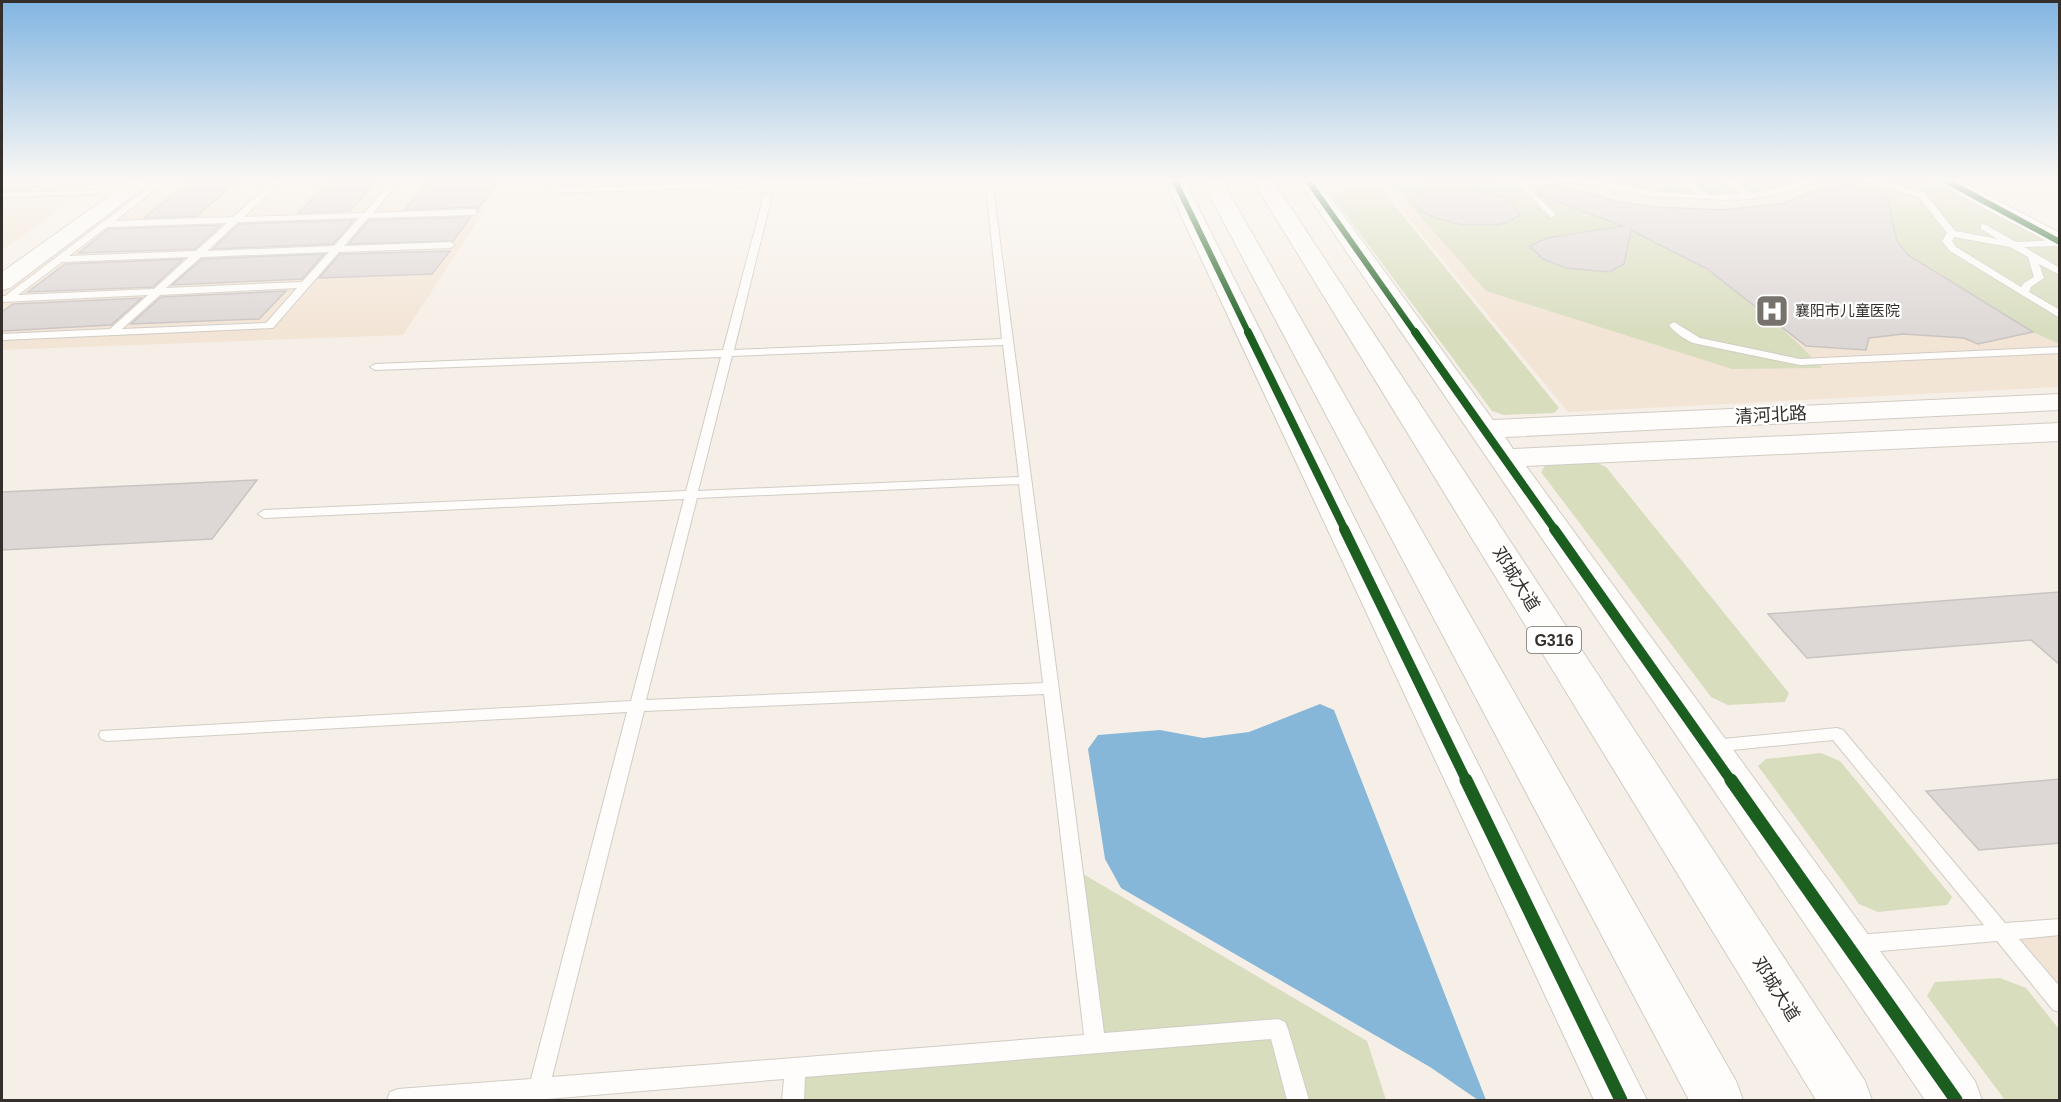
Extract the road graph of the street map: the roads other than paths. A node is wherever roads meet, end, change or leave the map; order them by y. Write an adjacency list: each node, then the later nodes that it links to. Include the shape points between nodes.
1 (39, 230): 18 (main road)
2 (82, 230): 33 (main road)
3 (97, 230): 25 (lane)
4 (223, 230): 23 (lane)
5 (352, 230): 22 (lane)
6 (759, 230): 40 (lane)
7 (994, 230): 38 (lane)
8 (1199, 230): 63 (main road)
9 (1240, 230): 64 (main road)
10 (1295, 230): 65 (main road, 邓城大道 / G316)
11 (1344, 230): 43 (main road)
12 (1950, 230): 15 (lane)
13 (1990, 230): 20 (lane)
14 (2039, 230): 17 (main road)
15 (1952, 233): 16 (lane); 21 (lane, via 1947,241)
16 (1990, 242): 20 (lane); 21 (lane, via 1961,240); 26 (lane, via 2016,252)
17 (2060, 242): 20 (lane)
18 (20, 244)
19 (450, 245): 22 (lane)
20 (2016, 245): 24 (lane)
21 (1951, 247): 28 (lane)
22 (336, 249): 23 (lane); 30 (lane)
23 (197, 254): 25 (lane); 31 (lane)
24 (2032, 256): 26 (lane); 27 (lane)
25 (59, 259): 33 (lane)
26 (2037, 267): 29 (lane, via 2039,278)
27 (2060, 272)
28 (1992, 274): 29 (lane); 32 (lane)
29 (2035, 282): 32 (lane, via 2027,285)
30 (304, 285): 31 (lane); 36 (lane, via 269,326)
31 (156, 292): 33 (lane); 36 (lane)
32 (2024, 293): 34 (lane)
33 (3, 296)
34 (2060, 315)
35 (1674, 325): 39 (lane, via 1697,341 1800,362)
36 (112, 333): 37 (lane)
37 (2, 337)
38 (1008, 342): 40 (lane); 46 (lane)
39 (2060, 350)
40 (728, 352): 41 (lane); 47 (lane)
41 (375, 367)
42 (2060, 402): 43 (main road, 清河北路)
43 (1483, 429): 45 (main road)
44 (2060, 432): 45 (main road, 清河北路)
45 (1503, 458): 52 (main road)
46 (1025, 480): 47 (lane); 49 (lane)
47 (691, 496): 48 (lane); 50 (lane)
48 (264, 514)
49 (1051, 688): 50 (lane); 57 (lane)
50 (637, 706): 51 (lane); 59 (lane)
51 (107, 735)
52 (1706, 747): 54 (lane, via 1837,734); 55 (main road)
53 (2060, 927): 54 (lane)
54 (1999, 931): 55 (lane); 56 (lane)
55 (1846, 945): 66 (main road)
56 (2060, 1003)
57 (1095, 1044): 58 (lane); 62 (lane, via 1278,1029)
58 (795, 1068): 59 (lane); 61 (lane)
59 (537, 1095): 60 (lane)
60 (398, 1101)
61 (793, 1101)
62 (1298, 1101)
63 (1621, 1101)
64 (1717, 1101)
65 (1846, 1101)
66 (1956, 1101)

